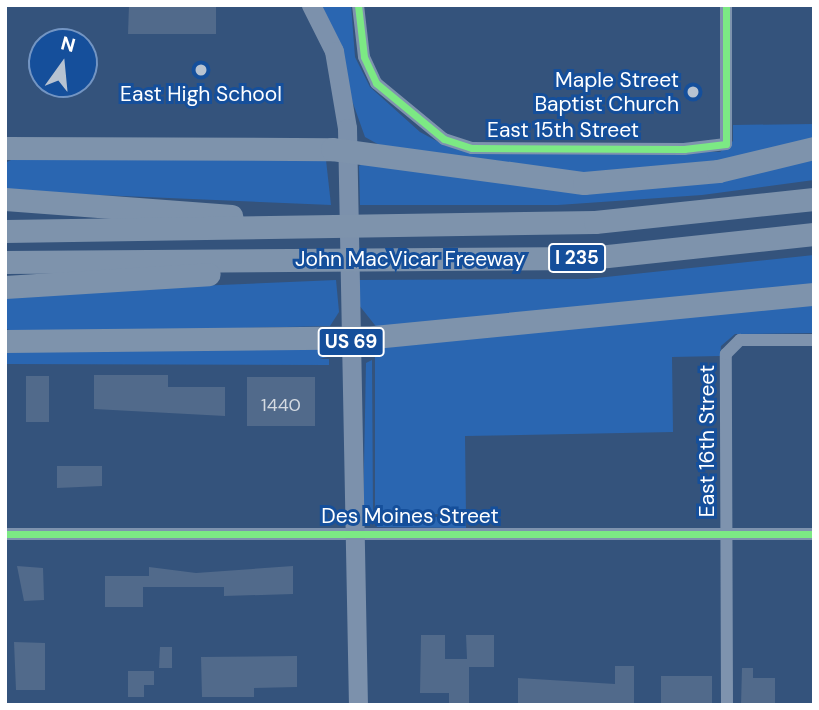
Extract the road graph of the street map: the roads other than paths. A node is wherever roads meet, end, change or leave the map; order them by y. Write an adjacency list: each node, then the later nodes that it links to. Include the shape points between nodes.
1 (311, 5): 6 (main road, US 69, via 334,51)
2 (358, 5): 3 (street, East 15th Street, via 364,57 376,83 444,139 472,148 726,144)
3 (726, 5)
4 (5, 148): 6 (highway)
5 (814, 148): 6 (highway, via 718,171 584,183 488,174)
6 (348, 150): 18 (main road, US 69)
7 (814, 197): 9 (highway, John MacVicar Freeway / I 235, via 758,207 595,222)
8 (5, 199): 9 (highway, via 186,210)
9 (294, 225): 10 (highway, John MacVicar Freeway / I 235)
10 (5, 231)
11 (814, 234): 12 (highway, John MacVicar Freeway / I 235)
12 (763, 243): 13 (highway); 14 (highway, John MacVicar Freeway / I 235, via 590,258)
13 (814, 244)
14 (302, 259): 15 (highway, John MacVicar Freeway / I 235); 16 (highway, via 198,275)
15 (5, 262)
16 (5, 287)
17 (814, 294): 18 (highway)
18 (351, 337): 20 (highway); 22 (main road, US 69)
19 (814, 340): 23 (street, East 16th Street, via 740,340 730,346)
20 (5, 341)
21 (5, 534): 22 (street, Des Moines Street)
22 (354, 534): 23 (street, Des Moines Street); 25 (main road, US 69)
23 (727, 534): 24 (street, Des Moines Street); 26 (street, East 16th Street)
24 (814, 534)
25 (358, 705)
26 (727, 705)

